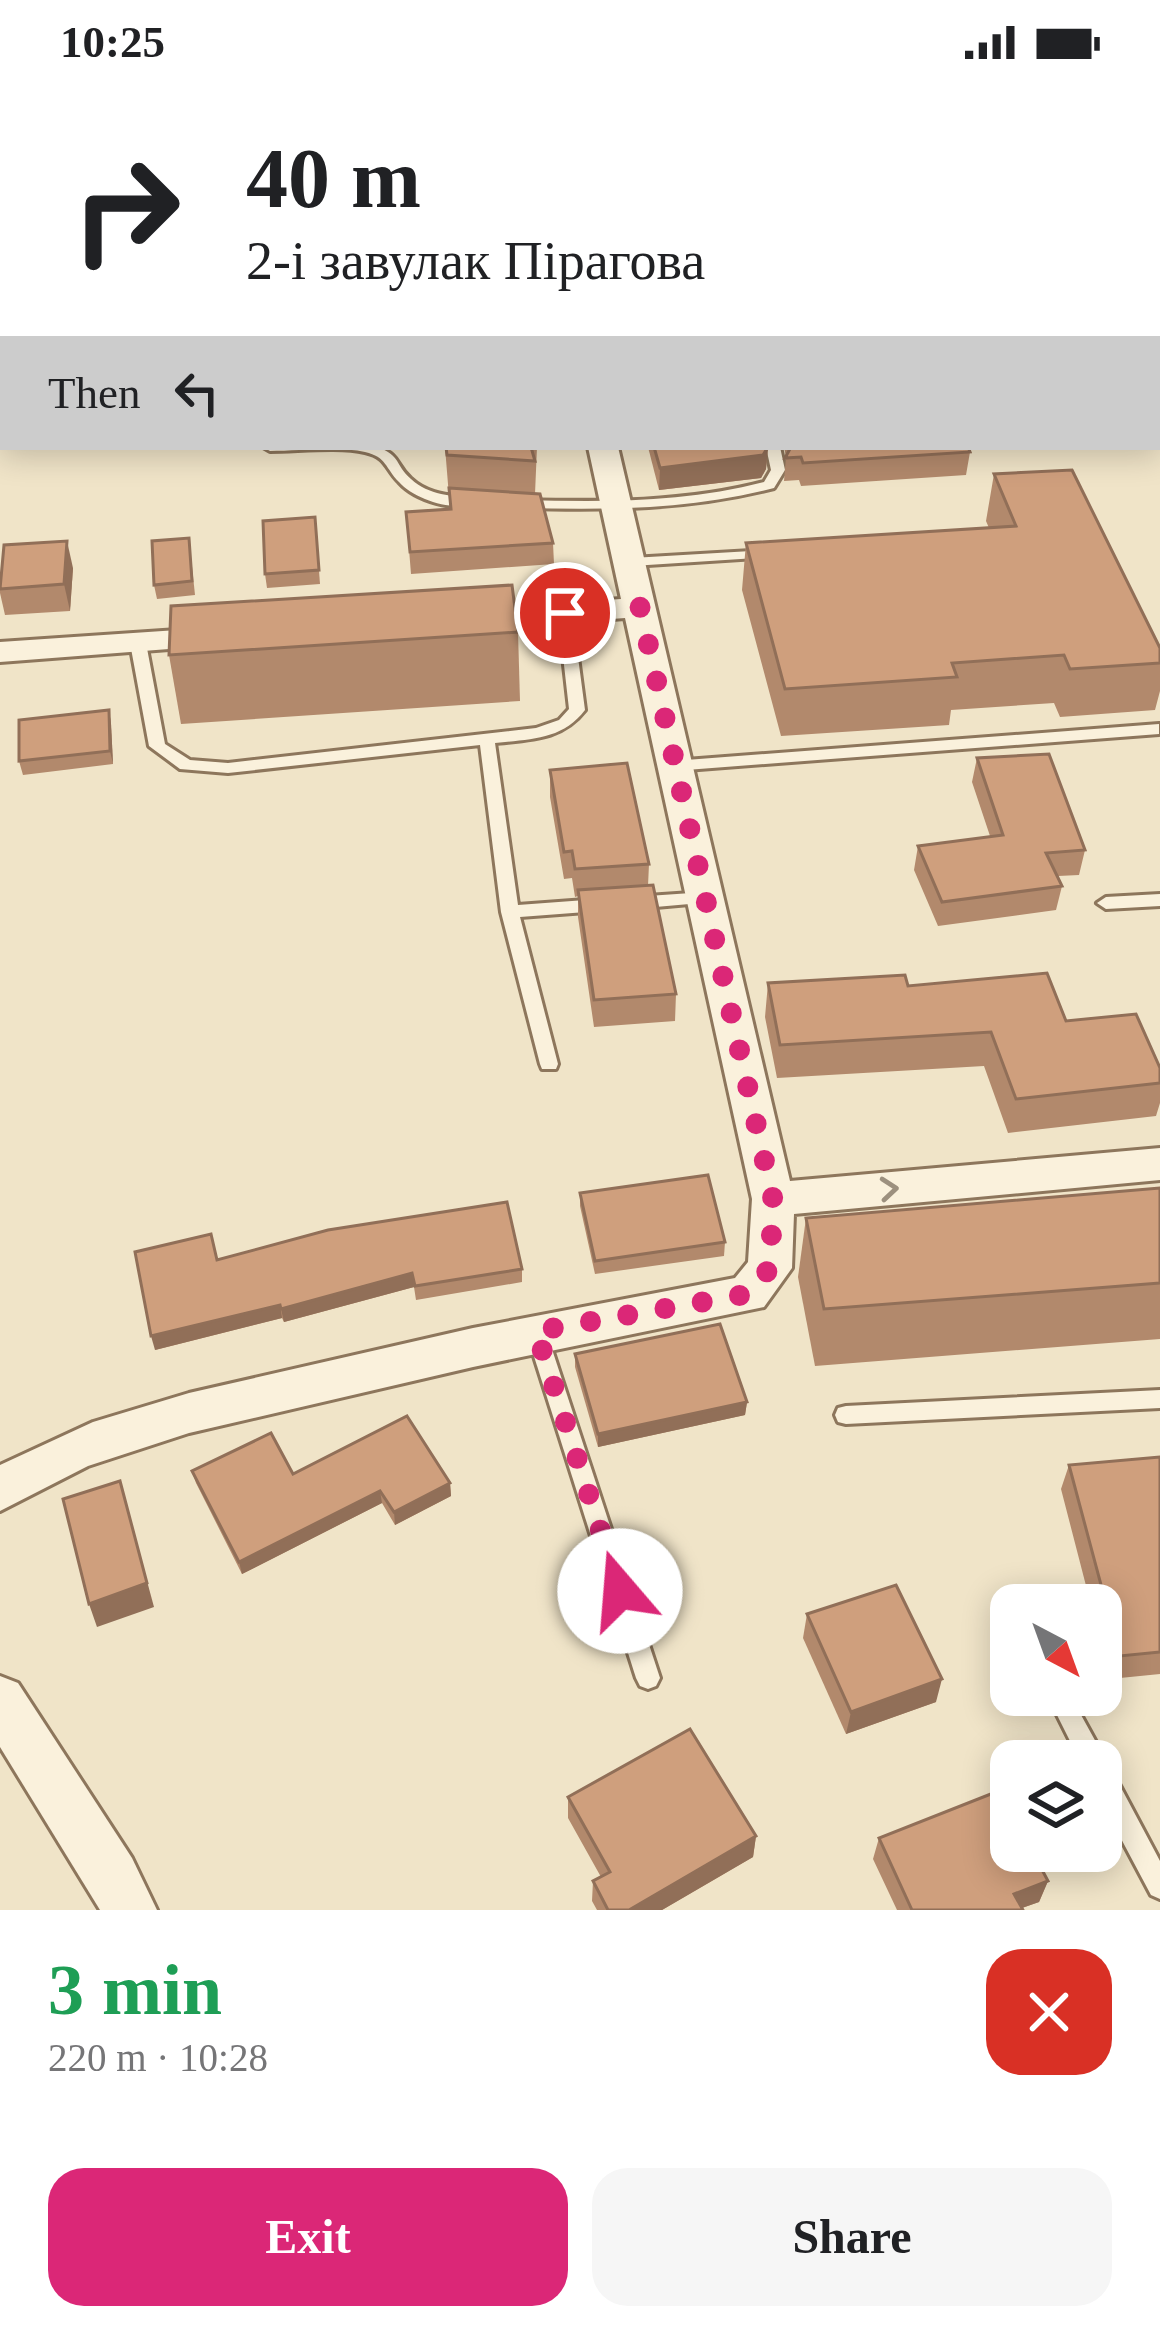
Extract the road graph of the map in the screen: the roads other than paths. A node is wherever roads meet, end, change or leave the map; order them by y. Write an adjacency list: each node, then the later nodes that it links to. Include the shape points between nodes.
1 (372, 450): 4 (lane, via 389,456 413,491)
2 (604, 450): 6 (street)
3 (774, 450): 6 (lane, via 778,470 769,485)
4 (489, 503)
5 (508, 504): 6 (lane)
6 (617, 505): 8 (street)
7 (795, 553): 8 (lane)
8 (632, 562): 9 (street)
9 (640, 607): 10 (street); 17 (street)
10 (565, 613): 11 (street); 16 (lane, via 577,710 566,724)
11 (423, 623)
12 (257, 635): 13 (street)
13 (138, 643): 14 (street); 16 (lane, via 157,746 186,765 228,768)
14 (0, 652)
15 (1159, 729): 17 (lane)
16 (488, 739): 21 (lane)
17 (673, 766): 18 (street)
18 (706, 898): 21 (lane); 24 (street)
19 (1160, 900): 20 (lane)
20 (1106, 903)
21 (510, 912): 22 (lane)
22 (549, 1064)
23 (1160, 1164): 24 (street, one-way to 23)
24 (773, 1199): 25 (street, via 770,1268 748,1294)
25 (536, 1331): 28 (street, via 129,1432 42,1462); 29 (lane)
26 (1160, 1400): 27 (lane)
27 (846, 1415)
28 (0, 1490)
29 (648, 1678)
30 (0, 1701): 33 (street)
31 (1122, 1816): 32 (lane)
32 (1160, 1886)
33 (129, 1910)

